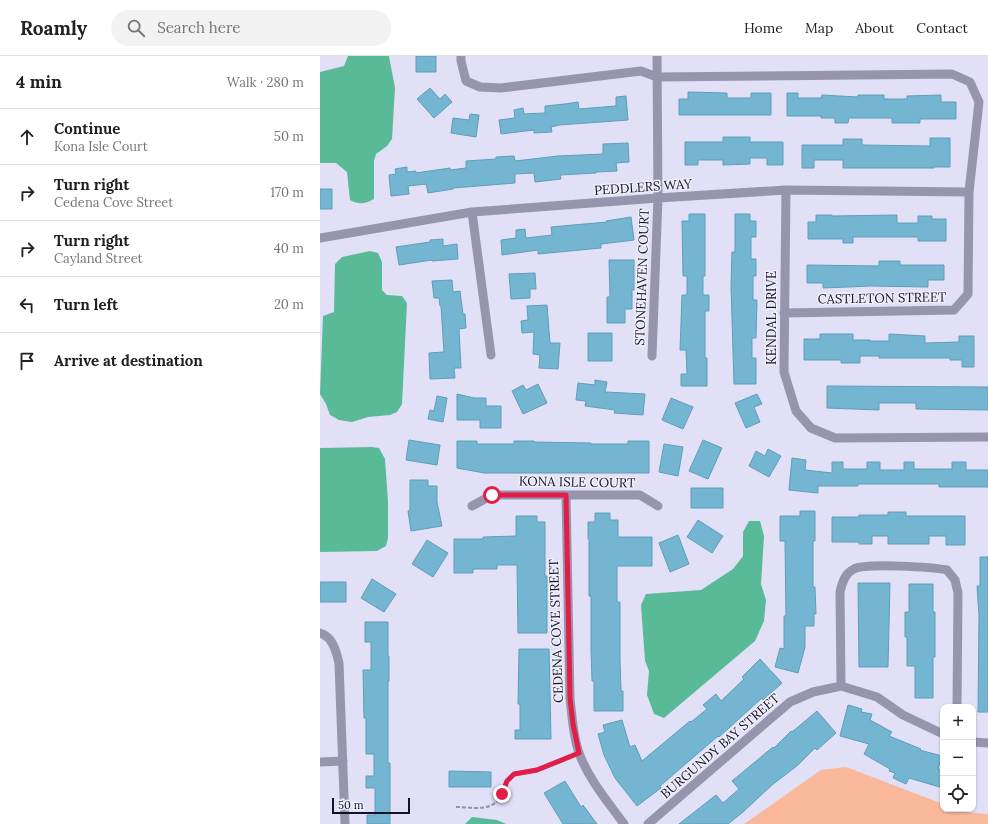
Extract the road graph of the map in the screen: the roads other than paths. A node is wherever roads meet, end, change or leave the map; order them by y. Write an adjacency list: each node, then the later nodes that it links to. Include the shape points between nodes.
1 (461, 56): 3 (street, CASTLETON STREET, via 466,81 480,87 501,88 641,72)
2 (657, 56): 3 (street, STONEHAVEN COURT)
3 (657, 77): 5 (street, CASTLETON STREET, via 952,74 970,82 979,102); 6 (street, STONEHAVEN COURT)
4 (786, 190): 5 (street, PEDDLERS WAY); 6 (street, PEDDLERS WAY); 9 (street, KENDAL DRIVE)
5 (969, 192): 9 (street, CASTLETON STREET, via 968,294 954,310)
6 (658, 198): 7 (street, PEDDLERS WAY); 11 (street, STONEHAVEN COURT)
7 (472, 212): 8 (street, PEDDLERS WAY); 10 (street)
8 (320, 238)
9 (784, 313): 12 (street, KENDAL DRIVE, via 784,372 796,412 811,428 835,438)
10 (491, 355)
11 (652, 356)
12 (988, 437)
13 (566, 495): 14 (street, KONA ISLE COURT, via 492,495); 15 (street, KONA ISLE COURT, via 640,495); 22 (street, CEDENA COVE STREET, via 570,698)
14 (472, 506)
15 (658, 506)
16 (320, 633): 23 (street, via 325,634 333,644 339,663)
17 (841, 686): 18 (street, via 840,592 843,580 854,569 867,566 934,567 947,570 955,580 958,593); 19 (street, BURGUNDY BAY STREET, via 877,697 903,715); 28 (street, BURGUNDY BAY STREET, via 813,692 790,702)
18 (957, 704)
19 (940, 733)
20 (976, 742): 21 (street)
21 (988, 743)
22 (579, 753): 25 (lane, via 537,770); 27 (street, CEDENA COVE STREET, via 592,779)
23 (343, 761): 24 (street); 26 (street)
24 (320, 762)
25 (514, 774)
26 (345, 824)
27 (624, 824)
28 (648, 824)

